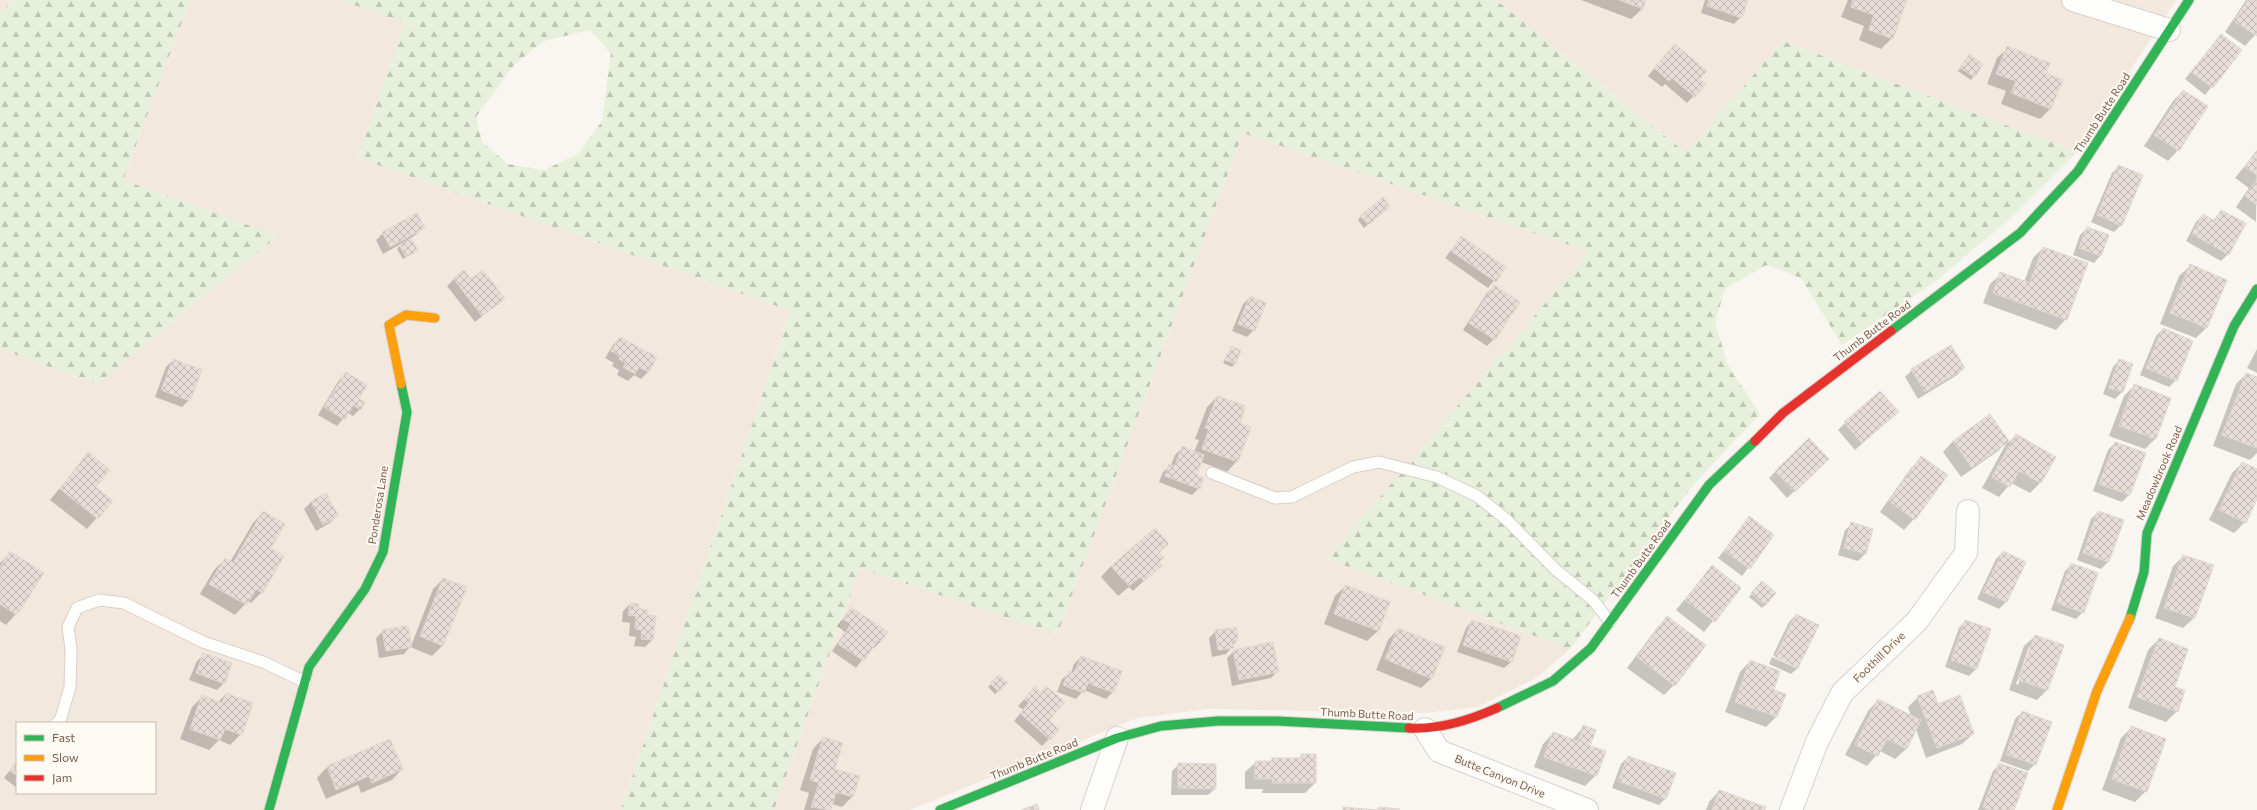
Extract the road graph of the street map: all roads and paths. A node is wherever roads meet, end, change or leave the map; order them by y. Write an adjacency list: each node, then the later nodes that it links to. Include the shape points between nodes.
1 (2073, 0): 3 (street)
2 (2189, 0): 3 (street, Thumb Butte Road)
3 (2169, 30): 8 (street, Thumb Butte Road, via 2078,171 2026,227 1783,413 1709,485)
4 (2257, 289): 18 (street, Meadowbrook Road, via 2234,326 2147,533 2144,572 2129,620 2097,691)
5 (435, 318): 9 (street, Ponderosa Lane, via 406,315 389,324 407,412 383,552 365,589 309,667)
6 (1212, 473): 8 (lane, via 1275,498 1292,497 1353,467 1379,462 1437,477 1477,496 1507,520 1556,570 1592,600)
7 (1968, 511): 17 (street, Foothill Drive, via 1966,553 1917,621 1842,693 1817,742)
8 (1610, 622): 11 (street, Thumb Butte Road, via 1591,648 1553,681 1475,718)
9 (305, 682): 10 (lane, via 263,662 203,642 124,603 99,600 77,608 68,627 71,649 70,686 62,718); 13 (street, Ponderosa Lane)
10 (58, 722)
11 (1425, 729): 12 (street, Thumb Butte Road, via 1277,721 1218,721 1161,726); 16 (street, Butte Canyon Drive, via 1439,751)
12 (1117, 738): 14 (street, Thumb Butte Road); 15 (street)
13 (269, 810)
14 (940, 810)
15 (1092, 810)
16 (1587, 810)
17 (1791, 810)
18 (2057, 810)

